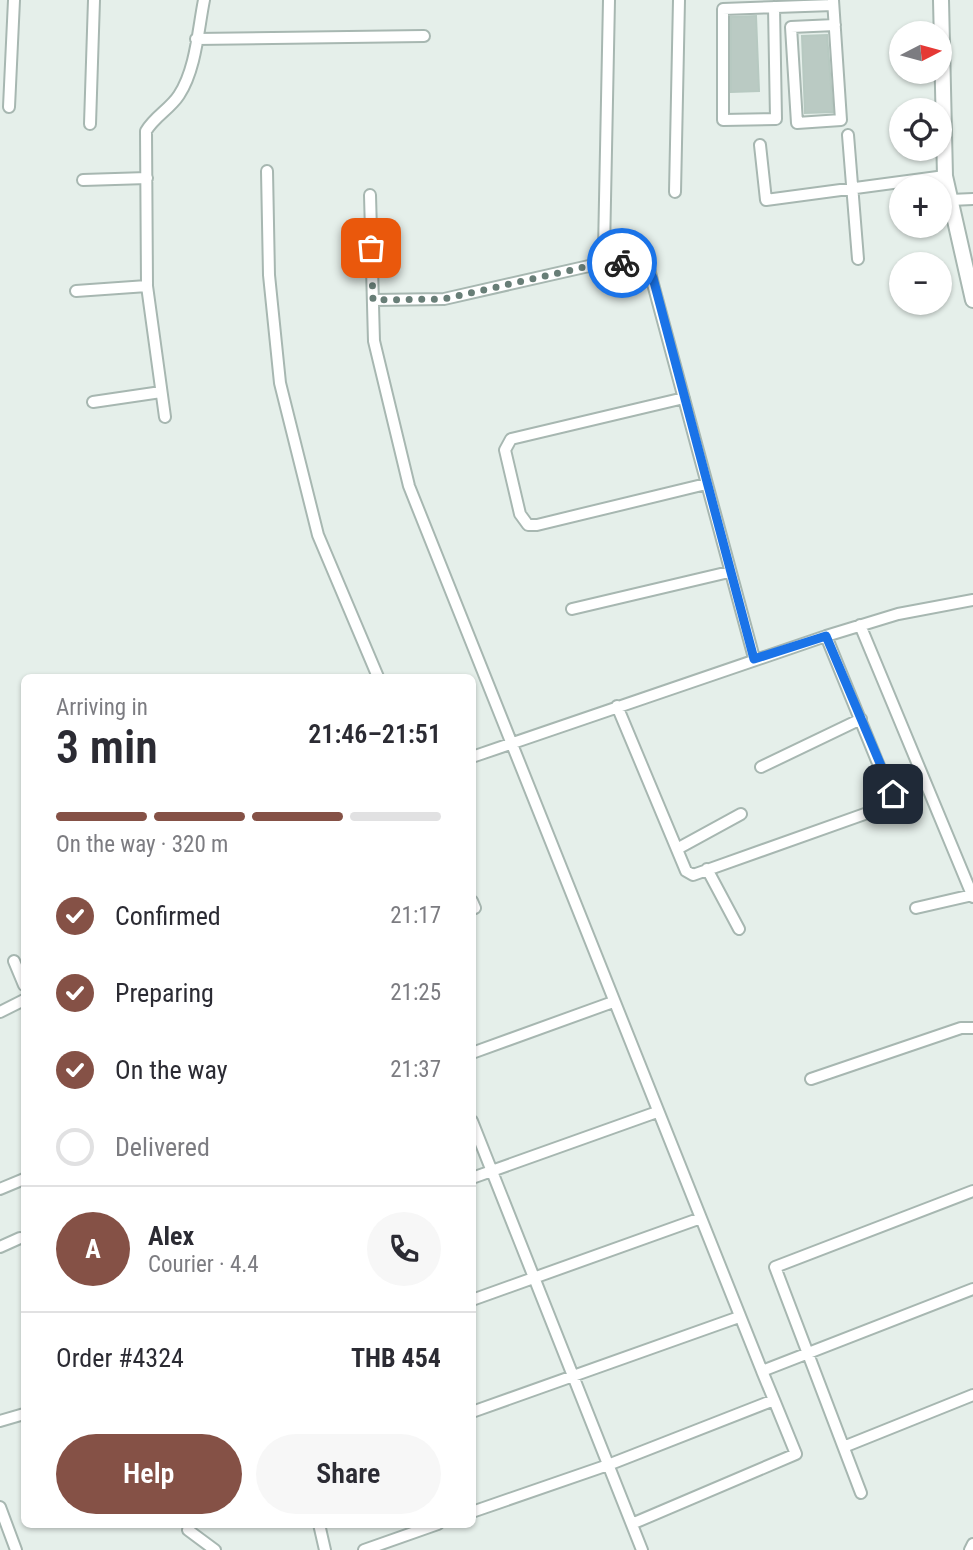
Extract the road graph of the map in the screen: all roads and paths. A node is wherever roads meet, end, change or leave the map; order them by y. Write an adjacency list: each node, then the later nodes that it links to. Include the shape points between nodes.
1 (14, 0): 13 (street)
2 (94, 0): 14 (street)
3 (204, 0): 12 (street)
4 (609, 0): 29 (street, via 604,250)
5 (679, 0): 23 (street)
6 (941, 0): 18 (street)
7 (800, 3): 8 (street); 9 (street)
8 (833, 3): 10 (street)
9 (774, 7): 9 (street, via 723,9 723,120 776,119)
10 (835, 25): 10 (street, via 841,120 796,123 791,27)
11 (424, 36): 12 (street)
12 (196, 38): 19 (street, via 188,79 178,97 146,131)
13 (9, 107)
14 (90, 124)
15 (848, 135): 22 (street)
16 (760, 145): 22 (street, via 765,200)
17 (267, 171): 45 (street, via 269,275 280,383 318,535)
18 (945, 175)
19 (147, 178): 20 (street); 30 (street)
20 (83, 180)
21 (889, 184): 22 (street)
22 (852, 190): 28 (street)
23 (675, 192)
24 (370, 195): 32 (street)
25 (973, 199): 26 (street)
26 (952, 200)
27 (952, 209): 33 (street)
28 (858, 260)
29 (611, 261): 32 (street, via 444,299); 35 (street, via 649,269)
30 (147, 286): 31 (street); 34 (street)
31 (76, 291)
32 (373, 300): 48 (street, via 374,341 409,486)
33 (973, 300)
34 (161, 392): 36 (street); 37 (street)
35 (684, 398): 38 (street); 38 (street, via 511,439 505,450 520,514 528,525 537,525)
36 (93, 402)
37 (165, 417)
38 (706, 484): 39 (street)
39 (729, 572): 41 (street); 44 (street)
40 (973, 600): 42 (street)
41 (572, 609)
42 (860, 625): 43 (street); 54 (street)
43 (826, 636): 44 (street); 47 (street)
44 (754, 659): 46 (street)
45 (377, 674)
46 (617, 706): 48 (street); 52 (street)
47 (861, 719): 50 (street); 53 (street, via 893,794 890,805)
48 (511, 741): 49 (street); 60 (street)
49 (476, 755)
50 (761, 767)
51 (741, 814): 52 (street)
52 (677, 849): 53 (street, via 688,874)
53 (707, 869): 56 (street)
54 (973, 896): 55 (street)
55 (915, 908)
56 (739, 929)
57 (14, 961): 58 (street)
58 (21, 978)
59 (21, 1002): 61 (street)
60 (613, 1002): 63 (street); 65 (street)
61 (0, 1012)
62 (973, 1028): 64 (street, via 961,1028)
63 (476, 1052)
64 (811, 1079)
65 (657, 1112): 67 (street); 72 (street)
66 (476, 1131): 67 (street)
67 (492, 1171): 68 (street); 75 (street)
68 (476, 1177)
69 (21, 1180): 70 (street)
70 (0, 1189)
71 (973, 1191): 79 (street, via 775,1267)
72 (701, 1218): 75 (street); 78 (street)
73 (20, 1238): 74 (street)
74 (0, 1247)
75 (536, 1278): 77 (street); 81 (street)
76 (973, 1289): 79 (street)
77 (476, 1299)
78 (739, 1317): 80 (street); 81 (street)
79 (808, 1351): 80 (street); 87 (street)
80 (762, 1371): 83 (street)
81 (574, 1375): 84 (street); 88 (street)
82 (973, 1395): 87 (street)
83 (774, 1401): 88 (street); 92 (street, via 796,1454)
84 (476, 1411)
85 (21, 1415): 86 (street)
86 (0, 1422)
87 (846, 1446): 89 (street)
88 (608, 1465): 91 (street); 92 (street)
89 (861, 1493)
90 (0, 1507): 97 (street)
91 (476, 1511)
92 (634, 1522): 101 (street)
93 (320, 1528): 99 (street)
94 (427, 1528): 100 (street)
95 (188, 1530): 98 (street)
96 (973, 1544): 102 (street)
97 (16, 1550)
98 (215, 1550)
99 (325, 1550)
100 (364, 1550)
101 (642, 1550)
102 (970, 1550)

